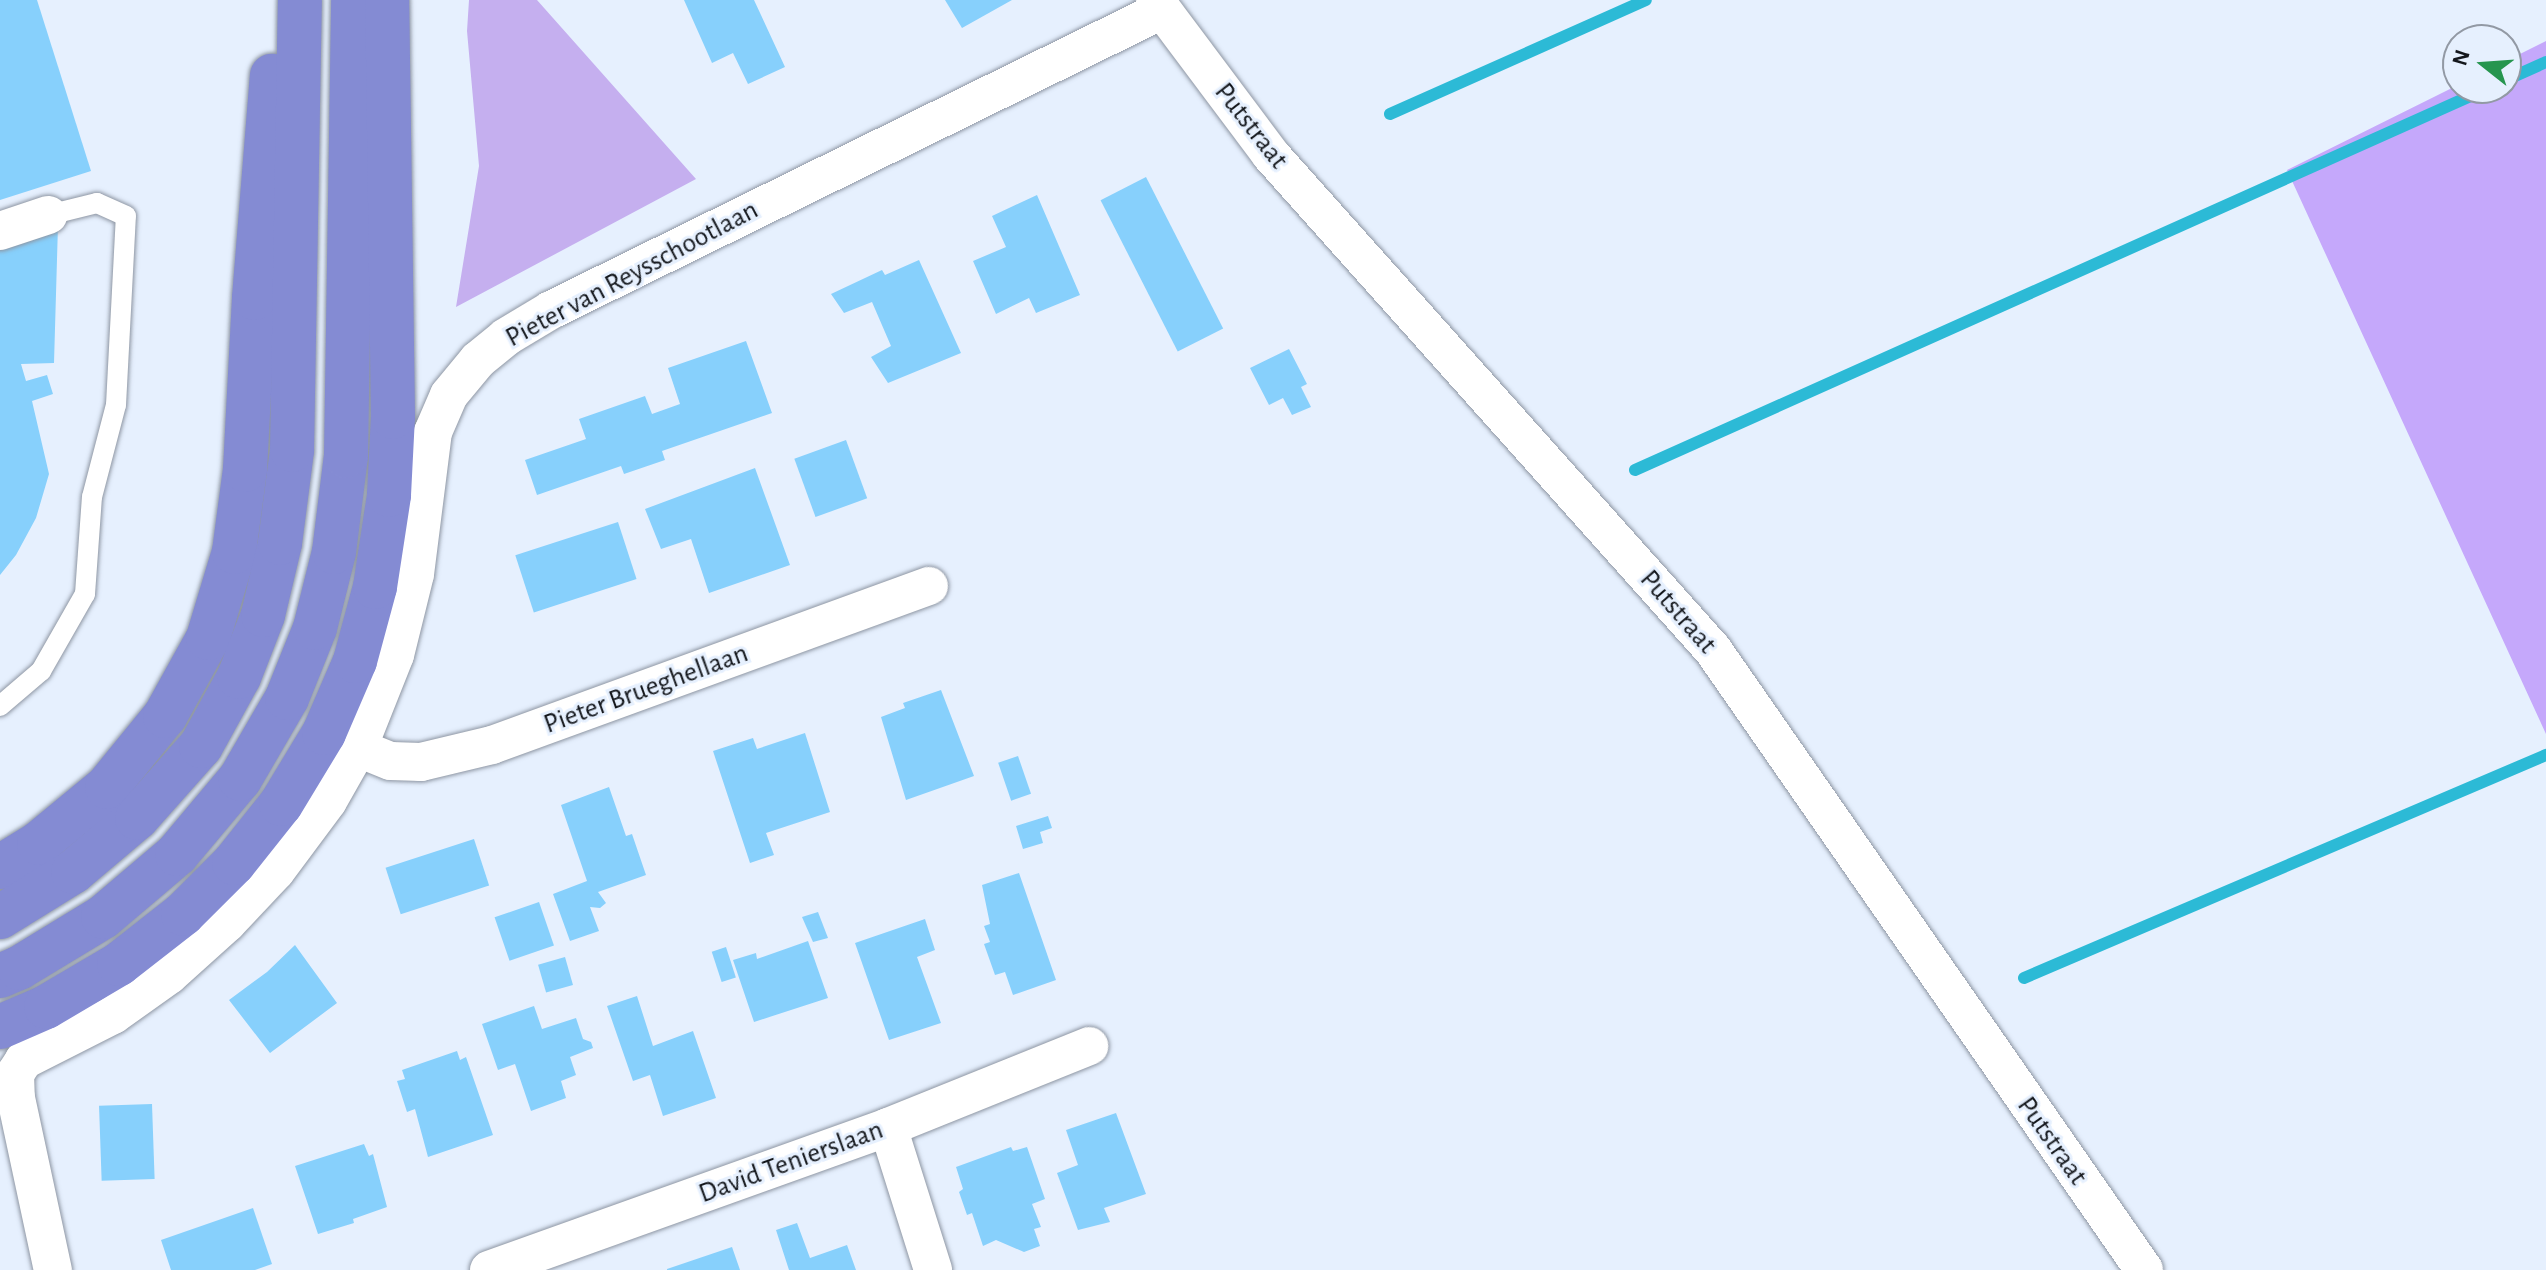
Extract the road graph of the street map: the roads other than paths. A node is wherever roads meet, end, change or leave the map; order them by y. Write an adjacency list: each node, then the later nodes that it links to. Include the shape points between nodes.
1 (286, 0): 11 (highway, via 277,15 245,470 234,552 208,638 165,716 107,787 39,843)
2 (300, 0): 12 (highway, via 292,450 280,543 263,615 239,677 201,746 137,818 73,872)
3 (353, 0): 13 (highway, via 346,456 334,552 315,628 287,698 240,779 177,854 103,917)
4 (387, 0): 14 (highway, via 393,417 389,495 375,587 355,661 324,733 281,804 234,863 183,914 119,964)
5 (1159, 5): 10 (street, Pieter van Reysschootlaan, via 551,310 478,360 449,395 433,432 415,574 395,655); 21 (street, Putstraat, via 1270,154 1713,650)
6 (48, 215): 7 (street); 9 (lane, via 97,203 126,216 116,405 92,497 85,594 41,671)
7 (0, 231)
8 (929, 586): 10 (street, Pieter Brueghellaan, via 492,745 421,762 391,761)
9 (0, 706)
10 (358, 748): 16 (street, Pieter van Reysschootlaan, via 293,848 227,923 113,1015 24,1060)
11 (0, 867)
12 (0, 917)
13 (0, 976)
14 (0, 1027)
15 (1089, 1046): 17 (street, David Tenierslaan)
16 (8, 1074): 18 (street)
17 (888, 1127): 19 (street, David Tenierslaan); 20 (street)
18 (53, 1270)
19 (489, 1270)
20 (933, 1270)
21 (2144, 1270)

